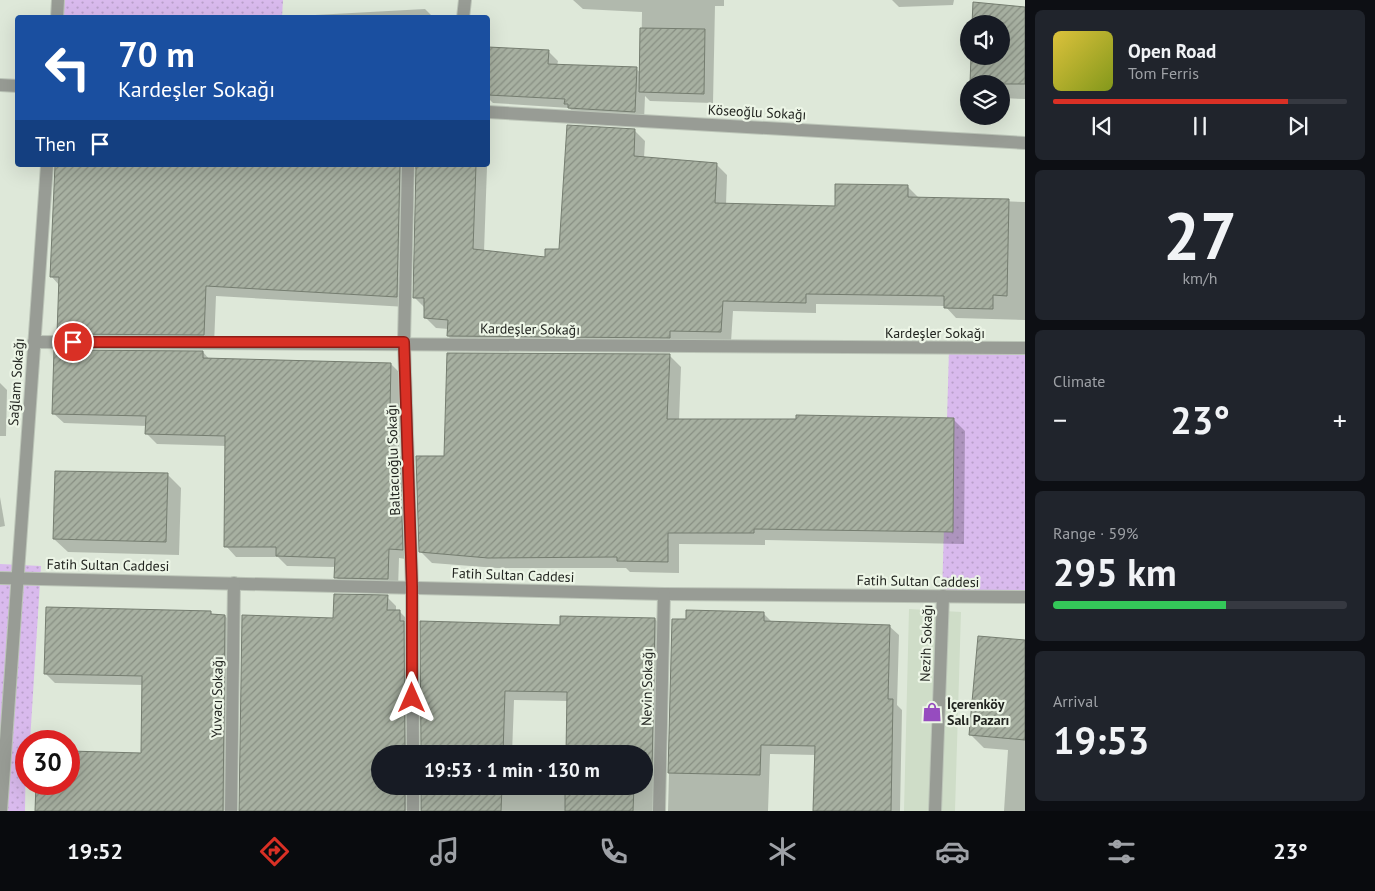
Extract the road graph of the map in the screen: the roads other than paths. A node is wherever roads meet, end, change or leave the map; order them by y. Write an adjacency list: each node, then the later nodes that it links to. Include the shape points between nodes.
1 (58, 0): 3 (street)
2 (464, 0): 4 (street)
3 (57, 15)
4 (464, 15)
5 (0, 85): 6 (street)
6 (15, 86)
7 (490, 112): 8 (street, Köseoğlu Sokağı)
8 (1025, 143)
9 (47, 167): 11 (street, Sağlam Sokağı)
10 (408, 167): 12 (street, Baltacıoğlu Sokağı)
11 (34, 342): 12 (street, Kardeşler Sokağı); 15 (street, Sağlam Sokağı)
12 (404, 342): 13 (street, Kardeşler Sokağı); 17 (street, Baltacıoğlu Sokağı)
13 (1025, 348)
14 (0, 578): 15 (street, Fatih Sultan Caddesi)
15 (18, 578): 16 (street, Fatih Sultan Caddesi); 23 (street, Sağlam Sokağı)
16 (234, 583): 17 (street, Fatih Sultan Caddesi); 24 (street, Yuvacı Sokağı)
17 (412, 587): 18 (street, Fatih Sultan Caddesi); 21 (street, Baltacıoğlu Sokağı)
18 (664, 594): 19 (street, Fatih Sultan Caddesi); 26 (street, Nevin Sokağı)
19 (943, 596): 20 (street, Fatih Sultan Caddesi); 27 (street, Nezih Sokağı)
20 (1025, 597)
21 (413, 745)
22 (413, 795): 25 (street)
23 (1, 811)
24 (231, 811)
25 (413, 811)
26 (659, 811)
27 (935, 811)

